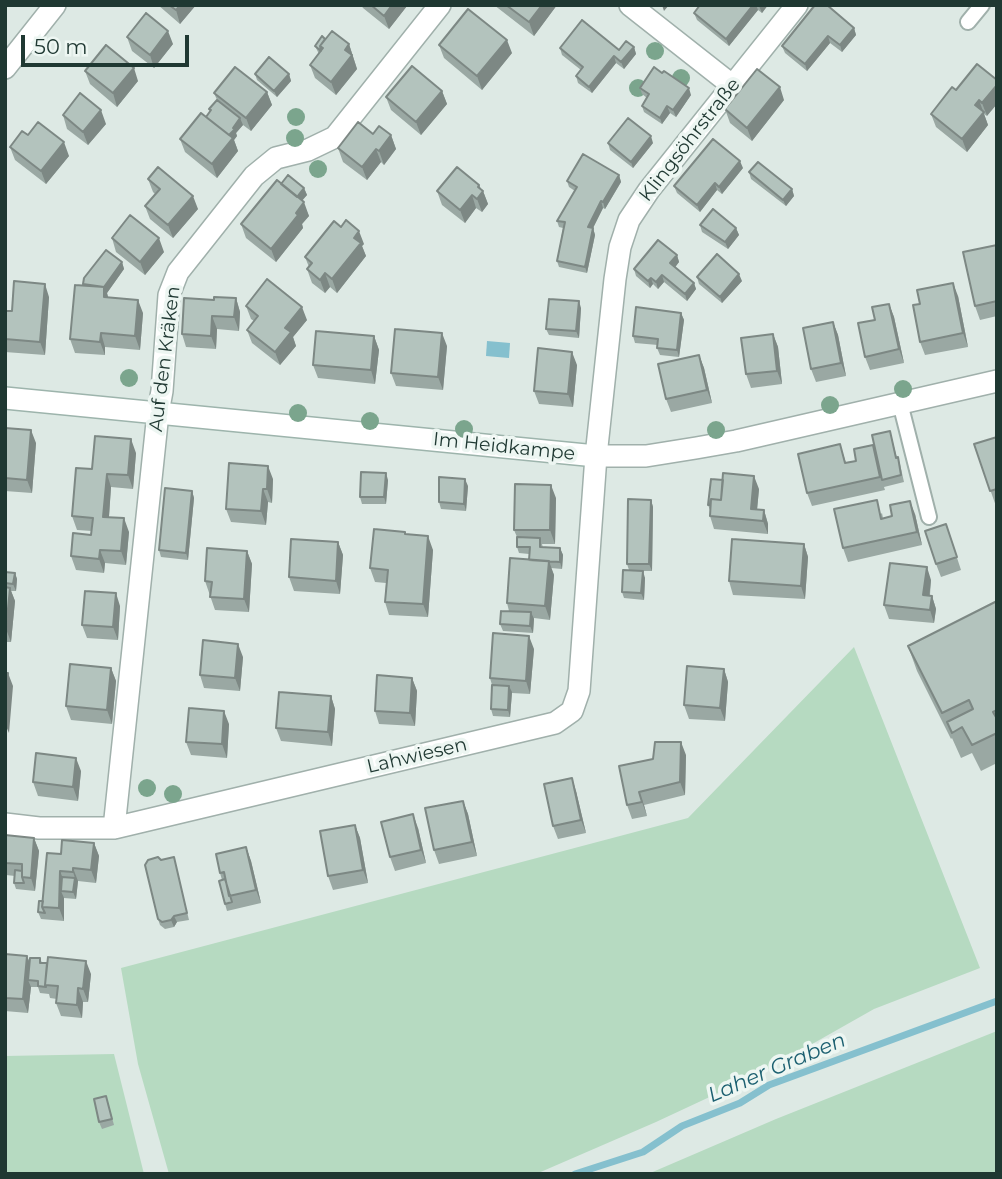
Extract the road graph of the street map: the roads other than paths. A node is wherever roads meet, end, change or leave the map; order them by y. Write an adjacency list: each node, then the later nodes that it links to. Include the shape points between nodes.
1 (55, 5): 7 (street)
2 (440, 5): 12 (street, Auf den Kräken, via 335,137 276,158 254,176 178,272 169,295)
3 (630, 5): 8 (street)
4 (797, 5): 8 (street, Klingsöhrstraße)
5 (981, 6): 6 (lane)
6 (968, 22)
7 (5, 68)
8 (733, 86): 13 (street, Klingsöhrstraße, via 629,220 615,279)
9 (997, 381): 11 (street, Im Heidkampe)
10 (5, 398): 12 (street, Im Heidkampe)
11 (900, 404): 13 (street, Im Heidkampe, via 696,448 646,456); 14 (lane)
12 (158, 413): 13 (street, Im Heidkampe); 16 (street, Auf den Kräken)
13 (596, 456): 16 (street, Lahwiesen, via 579,691 572,711 555,723)
14 (929, 517)
15 (5, 824): 16 (street, Lahwiesen)
16 (114, 828)

